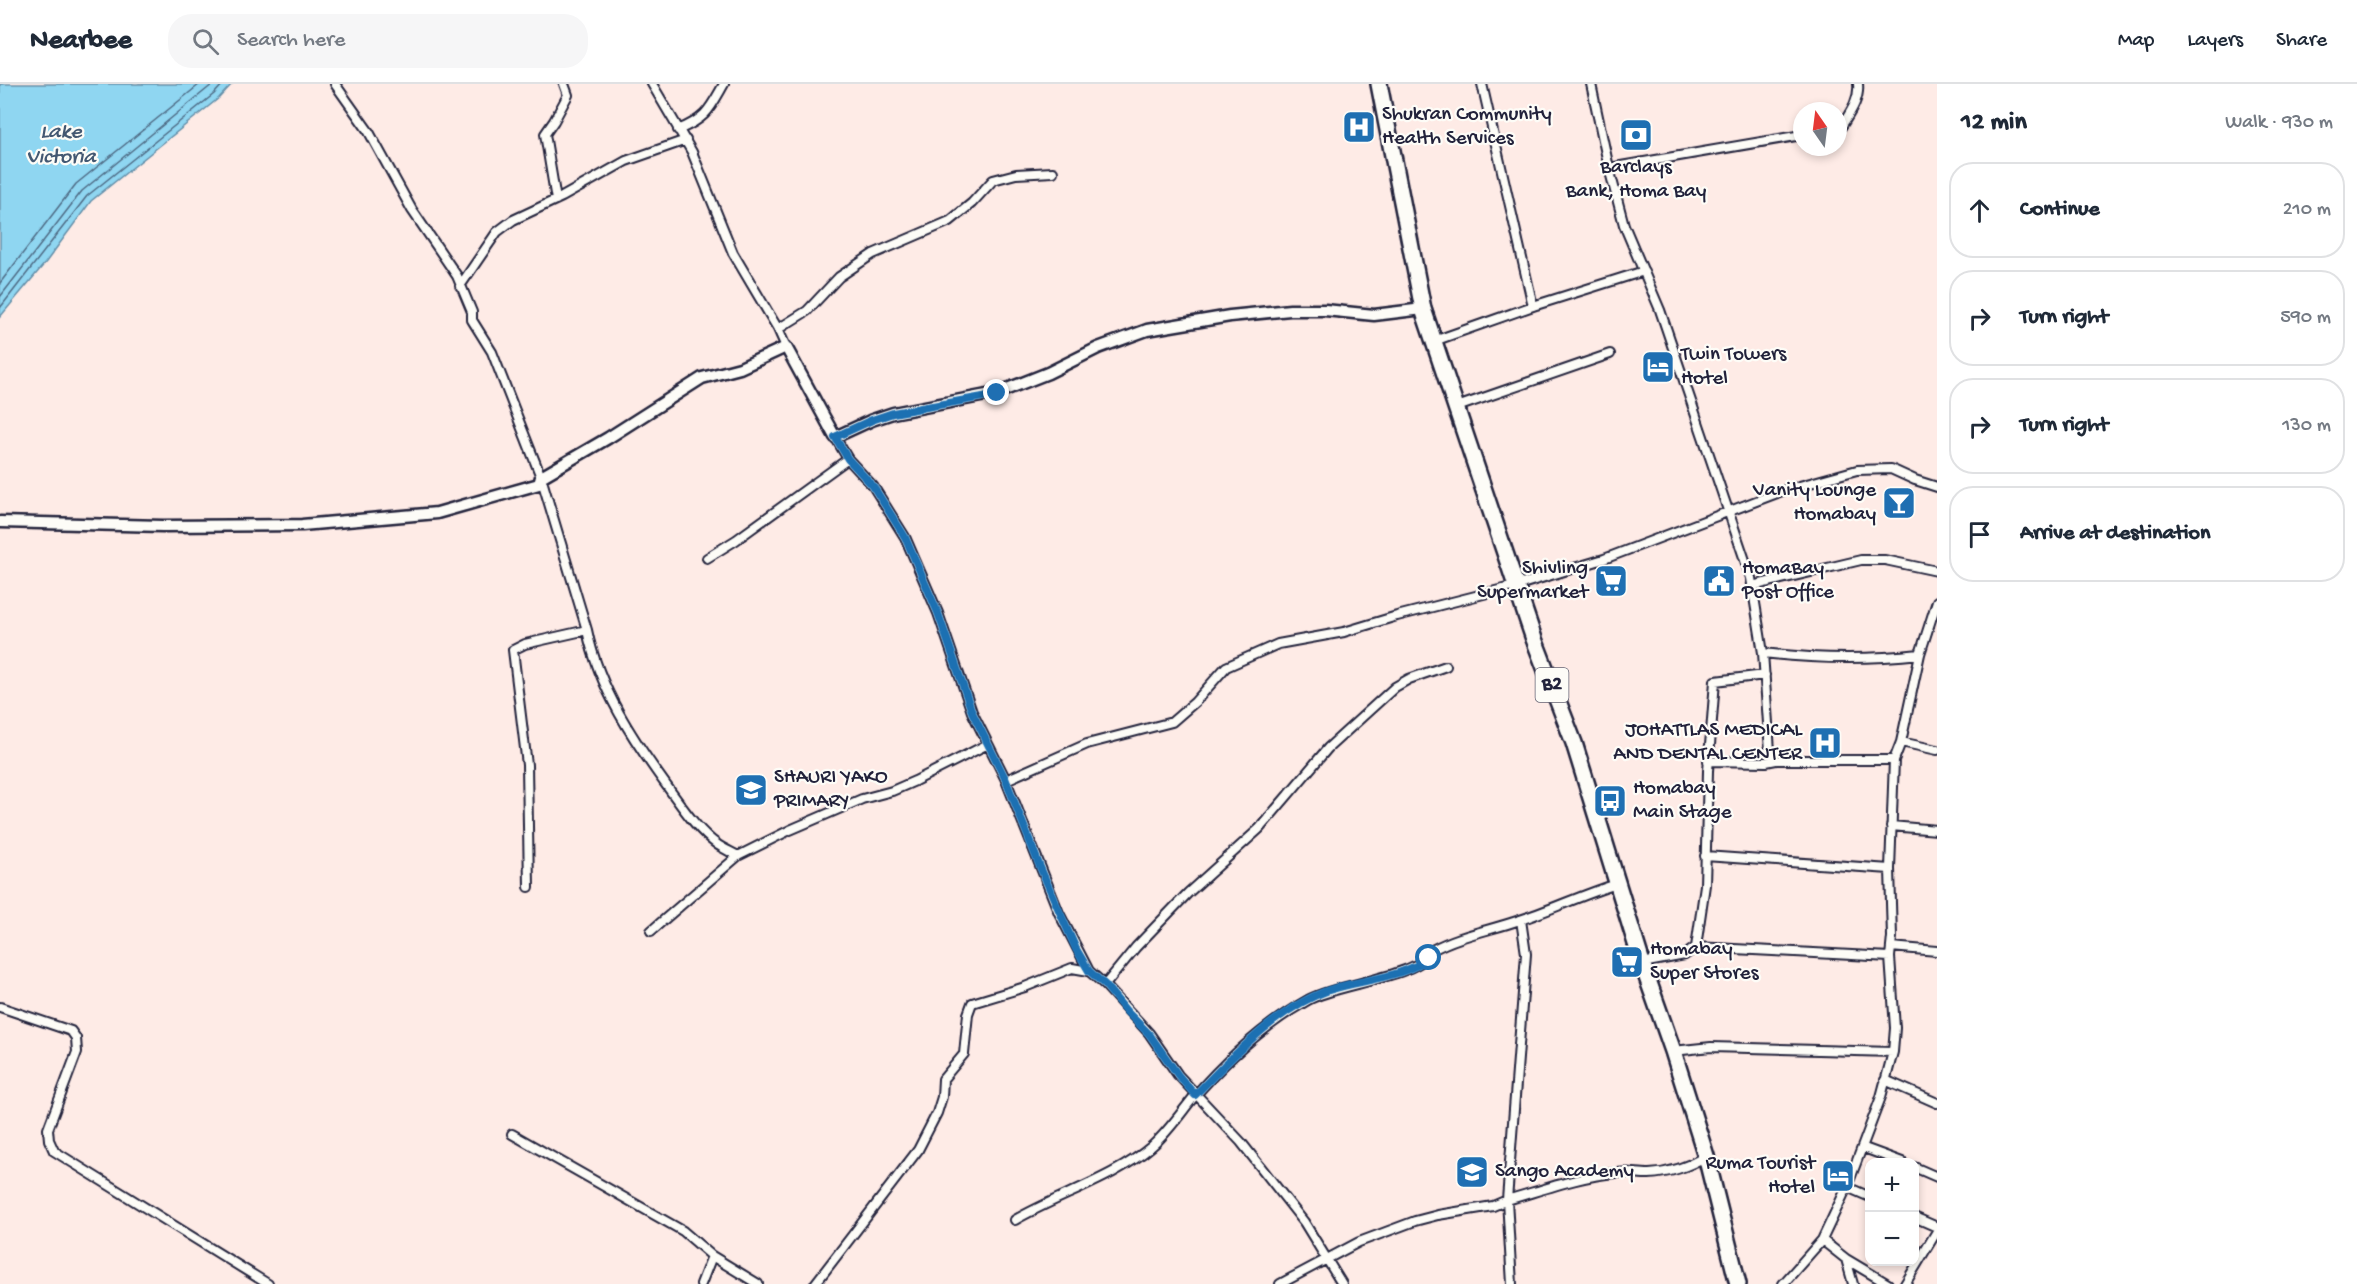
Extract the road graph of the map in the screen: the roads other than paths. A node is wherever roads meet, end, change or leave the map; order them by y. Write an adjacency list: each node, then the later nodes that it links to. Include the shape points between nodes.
1 (335, 84): 17 (street, via 369,132)
2 (564, 84): 15 (street, via 568,95 544,134)
3 (652, 84): 10 (street)
4 (724, 84): 10 (street, via 710,109 696,123)
5 (1379, 84): 19 (highway, B2)
6 (1482, 84): 18 (street)
7 (1591, 84): 13 (street)
8 (1858, 84): 9 (street, via 1854,106)
9 (1847, 117)
10 (678, 130): 12 (street)
11 (1793, 137): 13 (street)
12 (686, 140): 15 (street, via 626,161); 20 (street, via 733,253)
13 (1609, 168): 16 (street, via 1624,225)
14 (1053, 172): 20 (street, via 993,180 950,221 873,254 839,277 807,311)
15 (556, 200): 17 (street, via 497,231)
16 (1644, 271): 18 (street); 29 (street)
17 (460, 286): 27 (street, via 472,320 492,352)
18 (1533, 306): 21 (street)
19 (1423, 309): 21 (highway, B2); 25 (street, via 1374,315 1290,310 1147,330 997,393 893,413)
20 (778, 329): 22 (street)
21 (1434, 341): 24 (highway, B2)
22 (786, 347): 25 (street); 27 (street, via 740,368 702,378)
23 (1610, 354): 24 (street)
24 (1457, 407): 33 (highway, B2)
25 (835, 437): 26 (street)
26 (848, 459): 31 (street); 44 (street, via 873,486 905,537)
27 (541, 477): 30 (street, via 539,484 437,513 313,524); 37 (street)
28 (1937, 487): 29 (street, via 1891,469 1857,470 1785,490)
29 (1729, 512): 33 (street, via 1604,559); 34 (street)
30 (0, 522)
31 (707, 558)
32 (1937, 571): 34 (street, via 1885,560 1861,561)
33 (1515, 586): 49 (street, via 1256,652 1226,667 1172,722 1087,744); 55 (highway, B2, via 1569,729)
34 (1752, 586): 39 (street)
35 (1937, 601): 36 (street)
36 (1928, 629): 38 (street); 40 (street)
37 (587, 630): 52 (street, via 608,692 641,751 685,811 716,844); 56 (street, via 513,650 527,765)
38 (1937, 633)
39 (1763, 653): 40 (street, via 1796,657); 42 (street)
40 (1920, 654): 43 (street)
41 (1446, 666): 65 (street, via 1395,687 1328,748 1259,829 1188,893)
42 (1765, 675): 46 (street, via 1770,750); 48 (street, via 1715,681)
43 (1901, 742): 45 (street); 47 (street)
44 (988, 744): 49 (street); 52 (street, via 915,781 862,799)
45 (1937, 750)
46 (1776, 760): 47 (street); 48 (street)
47 (1894, 760): 50 (street)
48 (1708, 761): 53 (street)
49 (1005, 778): 64 (street, via 1059,913)
50 (1891, 826): 51 (street); 54 (street)
51 (1937, 830)
52 (738, 856): 58 (street)
53 (1705, 856): 54 (street); 59 (street)
54 (1890, 869): 60 (street)
55 (1617, 884): 57 (street); 63 (highway, B2)
56 (529, 887)
57 (1521, 920): 70 (street, via 1451,940 1409,970 1310,998 1249,1041); 80 (street, via 1526,954)
58 (651, 931)
59 (1696, 947): 62 (street); 63 (street, via 1685,955)
60 (1891, 947): 61 (street); 62 (street)
61 (1937, 951)
62 (1890, 957): 68 (street)
63 (1642, 963): 67 (highway, B2)
64 (1089, 971): 65 (street); 91 (street, via 1072,968 972,1003 964,1053 943,1079 937,1113 918,1150)
65 (1105, 985): 70 (street, via 1149,1034)
66 (0, 1007): 88 (street, via 71,1031 76,1038 77,1052 48,1129 54,1151)
67 (1673, 1051): 68 (street, via 1712,1047); 74 (highway, B2)
68 (1893, 1052): 69 (street)
69 (1885, 1080): 71 (street); 73 (street)
70 (1195, 1095): 81 (street, via 1152,1146 1130,1163); 86 (street, via 1241,1142)
71 (1937, 1103)
72 (512, 1134): 85 (street, via 683,1231)
73 (1864, 1148): 75 (street); 78 (street)
74 (1706, 1156): 80 (street, via 1690,1166 1649,1174 1616,1172); 95 (highway, B2)
75 (1891, 1158)
76 (1919, 1169): 77 (street)
77 (1937, 1177)
78 (1847, 1187): 79 (street); 84 (street)
79 (1865, 1195)
80 (1507, 1200): 86 (street, via 1414,1221 1359,1242); 94 (street)
81 (1015, 1220)
82 (1919, 1220): 83 (street)
83 (1937, 1229): 99 (street)
84 (1822, 1240): 87 (street); 96 (street)
85 (712, 1256): 89 (street); 90 (street)
86 (1328, 1259): 92 (street); 93 (street)
87 (1846, 1259): 97 (street); 98 (street)
88 (268, 1284)
89 (701, 1284)
90 (758, 1284)
91 (815, 1284)
92 (1280, 1284)
93 (1342, 1284)
94 (1512, 1284)
95 (1738, 1284)
96 (1783, 1284)
97 (1853, 1284)
98 (1888, 1284)
99 (1905, 1284)

